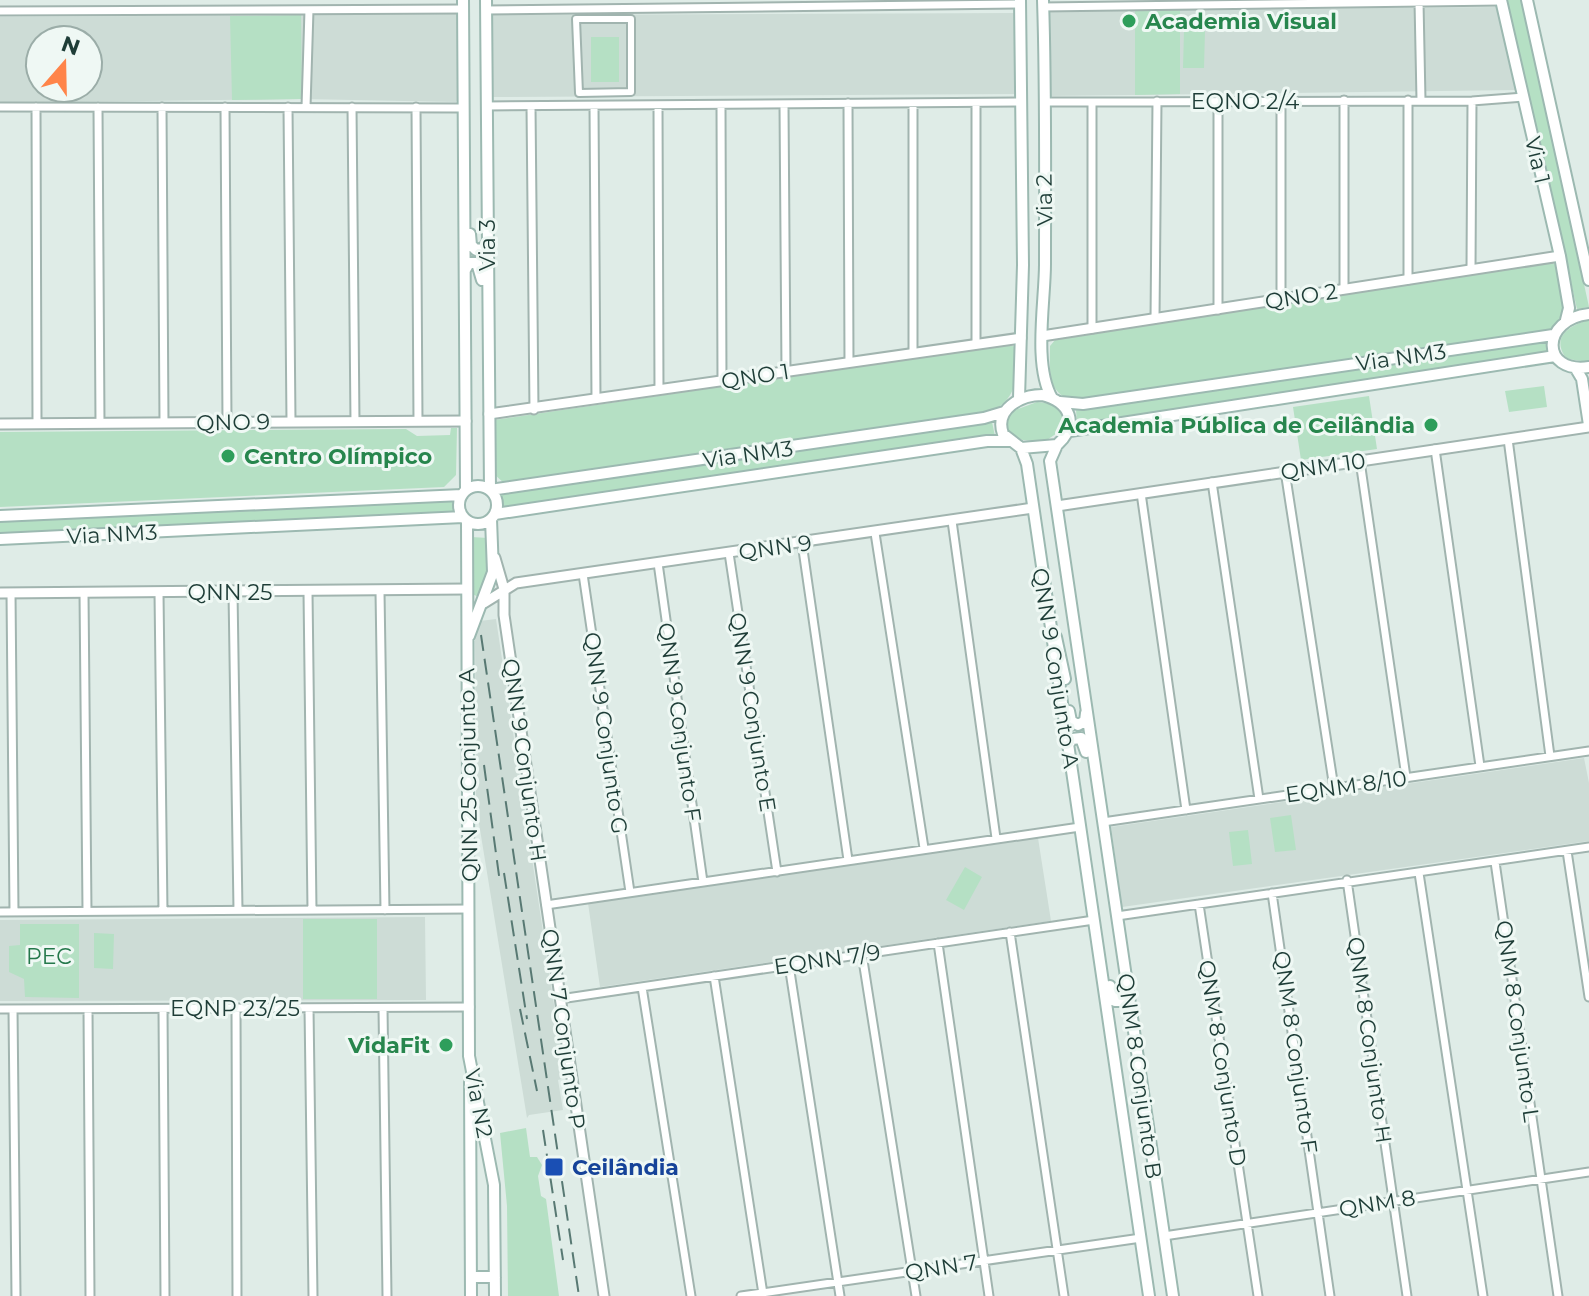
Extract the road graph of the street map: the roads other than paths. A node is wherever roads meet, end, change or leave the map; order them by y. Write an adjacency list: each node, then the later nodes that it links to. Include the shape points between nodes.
1 (32, 0): 39 (street)
2 (97, 0): 31 (street)
3 (162, 0): 32 (street)
4 (223, 0): 33 (street)
5 (289, 0): 34 (street)
6 (351, 0): 36 (street)
7 (414, 0): 37 (street)
8 (1501, 0): 15 (street); 41 (main road, Via 1)
9 (1527, 0): 79 (main road, Via 1)
10 (1216, 1): 11 (street); 20 (street)
11 (1280, 1): 12 (street)
12 (1344, 1): 13 (street)
13 (1407, 1): 21 (street)
14 (1468, 1): 15 (street); 21 (street)
15 (1484, 1)
16 (784, 2): 24 (street); 25 (street)
17 (912, 2): 18 (street); 25 (street)
18 (974, 2): 19 (street)
19 (1020, 2): 49 (main road, Via 2)
20 (1154, 2): 27 (street)
21 (1419, 2): 44 (street)
22 (592, 3): 23 (street); 29 (street)
23 (658, 3): 24 (street)
24 (720, 3)
25 (847, 3)
26 (1043, 3): 27 (street); 50 (main road, Via 2)
27 (1091, 3)
28 (463, 4): 37 (street); 70 (main road, Via 3)
29 (530, 4): 30 (street)
30 (486, 5): 57 (main road, Via 3)
31 (97, 10): 32 (street); 39 (street)
32 (162, 10): 33 (street)
33 (223, 10): 34 (street)
34 (289, 10): 35 (street)
35 (309, 10): 36 (street); 66 (street)
36 (351, 10): 37 (street)
37 (414, 10)
38 (0, 11): 39 (street)
39 (32, 11)
40 (631, 19): 40 (street, via 576,19 579,93 631,92)
41 (1524, 97): 48 (street, EQNO 2/4); 73 (main road, Via 1)
42 (1344, 100): 43 (street, EQNO 2/4); 47 (street, EQNO 2/4); 80 (street)
43 (1408, 100): 44 (street, EQNO 2/4); 78 (street)
44 (1421, 100): 48 (street, EQNO 2/4)
45 (1157, 101): 46 (street, EQNO 2/4); 51 (street, EQNO 2/4); 86 (street)
46 (1218, 101): 47 (street, EQNO 2/4); 84 (street)
47 (1281, 101): 83 (street)
48 (1472, 101): 76 (street)
49 (1020, 102): 54 (street); 74 (main road, Via 2)
50 (1044, 102): 51 (street, EQNO 2/4); 75 (main road, Via 2)
51 (1092, 102): 88 (street)
52 (848, 103): 53 (street); 56 (street); 96 (street)
53 (913, 103): 54 (street); 93 (street)
54 (976, 103): 92 (street)
55 (658, 105): 59 (street); 69 (street); 101 (street)
56 (784, 105): 69 (street); 99 (street)
57 (486, 106): 58 (street); 72 (main road, Via 3)
58 (531, 106): 59 (street); 105 (street)
59 (594, 106): 103 (street)
60 (0, 107): 61 (street)
61 (36, 107): 62 (street); 113 (street)
62 (98, 107): 63 (street); 114 (street)
63 (162, 107): 64 (street); 115 (street)
64 (225, 107): 65 (street); 111 (street)
65 (288, 107): 66 (street); 108 (street)
66 (306, 107): 67 (street)
67 (352, 107): 68 (street); 112 (street)
68 (416, 107): 70 (street); 109 (street)
69 (721, 107): 100 (street)
70 (464, 108): 71 (main road, Via 3)
71 (464, 177): 72 (main road, via 471,245 481,250); 77 (main road, Via 3)
72 (487, 243): 95 (main road, Via 3)
73 (1560, 256): 76 (street, QNO 2); 87 (main road, Via 1, via 1569,308)
74 (1023, 265): 75 (main road, via 1029,272); 82 (main road, Via 2)
75 (1045, 266): 81 (main road, Via 2)
76 (1471, 269): 78 (street, QNO 2)
77 (465, 270): 95 (main road, via 472,262 482,269); 110 (main road, Via 3)
78 (1408, 280): 80 (street, QNO 2)
79 (1589, 280)
80 (1344, 289): 83 (street, QNO 2)
81 (1045, 291): 82 (main road, via 1029,286); 90 (main road, Via 2)
82 (1022, 292): 91 (main road, Via 2)
83 (1281, 300): 84 (street, QNO 2)
84 (1218, 310): 86 (street, QNO 2)
85 (1589, 314): 87 (main road)
86 (1155, 319): 88 (street, QNO 2)
87 (1566, 320): 89 (main road)
88 (1092, 329): 90 (street, QNO 2)
89 (1553, 335): 94 (main road); 104 (main road, Via NM3, via 1083,404)
90 (1042, 336): 104 (main road, Via 2, via 1045,383)
91 (1021, 338): 92 (street, QNO 1); 102 (main road, Via 2)
92 (976, 343): 93 (street, QNO 1)
93 (913, 352): 96 (street, QNO 1)
94 (1555, 356): 98 (main road); 118 (main road, Via NM3)
95 (488, 357): 107 (main road, Via 3)
96 (849, 362): 99 (street, QNO 1)
97 (1589, 367): 98 (main road)
98 (1576, 369): 117 (main road)
99 (786, 371): 100 (street, QNO 1)
100 (722, 381): 101 (street, QNO 1)
101 (659, 390): 103 (street, QNO 1)
102 (1019, 398): 104 (main road); 106 (main road)
103 (596, 399): 105 (street, QNO 1)
104 (1056, 400): 118 (main road, via 1071,417)
105 (534, 410): 107 (street, QNO 1)
106 (1004, 412): 120 (main road, via 1001,428); 127 (main road, Via NM3)
107 (489, 414): 127 (main road, Via 3)
108 (291, 421): 111 (street, QNO 9); 112 (street, QNO 9)
109 (418, 421): 110 (street, QNO 9); 112 (street, QNO 9)
110 (466, 421): 128 (main road, Via 3)
111 (227, 422): 115 (street, QNO 9)
112 (355, 422)
113 (37, 423): 114 (street, QNO 9); 116 (street, QNO 9)
114 (100, 423): 115 (street, QNO 9)
115 (164, 423)
116 (0, 424)
117 (1589, 426): 119 (street, QNM 10)
118 (1070, 431): 121 (main road)
119 (1508, 439): 123 (street, QNM 10); 161 (street)
120 (1010, 441): 122 (main road); 133 (main road, Via NM3)
121 (1057, 445): 122 (main road); 130 (main road, via 1050,461)
122 (1021, 448): 131 (main road, QNN 9 Conjunto A)
123 (1435, 449): 124 (street, QNM 10); 162 (street)
124 (1360, 461): 125 (street, QNM 10); 163 (street)
125 (1285, 471): 126 (street, QNM 10); 164 (street)
126 (1212, 482): 129 (street, QNM 10); 165 (street)
127 (490, 490): 128 (main road, via 476,486); 133 (main road, via 497,503)
128 (464, 492): 132 (main road, Via NM3); 134 (main road, via 459,509)
129 (1141, 493): 130 (street, QNM 10); 166 (street)
130 (1057, 506): 158 (main road)
131 (1033, 508): 135 (street, QNN 9); 156 (main road, QNN 9 Conjunto A)
132 (0, 516)
133 (493, 516): 134 (main road, via 478,524); 140 (main road)
134 (465, 519): 137 (main road, Via NM3); 149 (main road)
135 (952, 521): 136 (street, QNN 9); 170 (street)
136 (875, 533): 138 (street, QNN 9); 172 (street)
137 (0, 539)
138 (802, 543): 139 (street, QNN 9); 174 (street)
139 (729, 553): 141 (street, QNN 9); 176 (street, QNN 9 Conjunto E)
140 (495, 558): 142 (street, QNN 9 Conjunto H); 154 (main road)
141 (658, 563): 143 (street, QNN 9); 179 (street, QNN 9 Conjunto F)
142 (499, 573): 144 (street); 145 (street, QNN 9 Conjunto H)
143 (583, 574): 144 (street, QNN 9); 180 (street, QNN 9 Conjunto G)
144 (516, 583): 145 (street, QNN 9)
145 (504, 589): 154 (street, QNN 9); 155 (street, QNN 9 Conjunto H)
146 (233, 592): 147 (street, QNN 25); 153 (street, QNN 25); 185 (street)
147 (308, 592): 148 (street, QNN 25); 186 (street)
148 (380, 592): 149 (street, QNN 25); 187 (street)
149 (465, 592): 154 (street); 157 (main road)
150 (0, 593): 151 (street, QNN 25)
151 (11, 593): 152 (street, QNN 25); 191 (street)
152 (84, 593): 153 (street, QNN 25); 188 (street)
153 (159, 593): 189 (street)
154 (484, 603): 155 (street, via 498,606); 157 (main road)
155 (504, 615): 183 (street, QNN 9 Conjunto H)
156 (1048, 616): 158 (main road, via 1061,651 1073,724 1083,724); 159 (main road, QNN 9 Conjunto A)
157 (466, 641): 184 (main road, QNN 25 Conjunto A)
158 (1087, 709): 167 (main road)
159 (1068, 745): 168 (main road, QNN 9 Conjunto A); 169 (main road, via 1072,739 1084,741)
160 (1589, 751): 161 (street, EQNM 8/10)
161 (1550, 756): 162 (street, EQNM 8/10)
162 (1480, 766): 163 (street, EQNM 8/10)
163 (1406, 777): 164 (street, EQNM 8/10)
164 (1334, 788): 165 (street, EQNM 8/10)
165 (1259, 799): 166 (street, EQNM 8/10)
166 (1186, 810): 167 (street, EQNM 8/10)
167 (1103, 822): 169 (main road)
168 (1080, 827): 170 (street); 193 (main road, QNN 9 Conjunto A)
169 (1105, 836): 192 (main road, QNM 8 Conjunto B)
170 (996, 838): 172 (street)
171 (1589, 847): 173 (street)
172 (924, 848): 174 (street)
173 (1567, 851): 175 (street); 201 (street)
174 (848, 860): 176 (street)
175 (1495, 862): 177 (street); 215 (street, QNM 8 Conjunto L)
176 (777, 872): 179 (street)
177 (1419, 873): 178 (street); 216 (street)
178 (1347, 880): 181 (street); 217 (street, QNM 8 Conjunto H)
179 (703, 882): 180 (street)
180 (630, 892): 183 (street)
181 (1272, 893): 182 (street); 218 (street, QNM 8 Conjunto F)
182 (1199, 904): 192 (street); 219 (street, QNM 8 Conjunto D)
183 (546, 905): 202 (street, QNN 7 Conjunto P)
184 (469, 909): 187 (street); 203 (main road, Via N2)
185 (238, 910): 186 (street); 189 (street)
186 (312, 910): 187 (street)
187 (385, 910)
188 (87, 911): 189 (street); 191 (street)
189 (163, 911)
190 (0, 912): 191 (street)
191 (14, 912)
192 (1117, 916): 200 (main road, QNM 8 Conjunto B)
193 (1094, 923): 194 (street, EQNN 7/9); 200 (main road, via 1112,999 1121,1002); 211 (main road)
194 (1010, 932): 195 (street, EQNN 7/9); 222 (street)
195 (938, 943): 196 (street, EQNN 7/9); 223 (street)
196 (862, 954): 197 (street, EQNN 7/9); 224 (street)
197 (789, 965): 198 (street, EQNN 7/9); 227 (street)
198 (714, 976): 199 (street, EQNN 7/9); 228 (street)
199 (642, 987): 202 (street, EQNN 7/9); 238 (street)
200 (1128, 992): 213 (main road, QNM 8 Conjunto B)
201 (1589, 997)
202 (560, 999): 237 (street, QNN 7 Conjunto P)
203 (470, 1007): 206 (street, EQNP 23/25); 212 (main road, Via N2)
204 (236, 1008): 205 (street, EQNP 23/25); 210 (street, EQNP 23/25); 232 (street)
205 (309, 1008): 206 (street, EQNP 23/25); 233 (street)
206 (383, 1008): 234 (street)
207 (0, 1009): 208 (street, EQNP 23/25)
208 (13, 1009): 209 (street, EQNP 23/25); 229 (street)
209 (88, 1009): 210 (street, EQNP 23/25); 230 (street)
210 (163, 1009): 231 (street)
211 (1110, 1025): 213 (main road, via 1119,1015 1127,1020); 221 (main road)
212 (469, 1056): 225 (main road); 226 (main road, Via N2, via 494,1185)
213 (1145, 1111): 220 (main road, QNM 8 Conjunto B)
214 (1589, 1172): 215 (street, QNM 8)
215 (1541, 1181): 216 (street, QNM 8); 250 (street, QNM 8 Conjunto L)
216 (1467, 1190): 217 (street, QNM 8); 249 (street)
217 (1393, 1200): 218 (street, QNM 8); 248 (street, QNM 8 Conjunto H)
218 (1320, 1212): 219 (street, QNM 8); 247 (street, QNM 8 Conjunto F)
219 (1247, 1223): 220 (street, QNM 8); 246 (street, QNM 8 Conjunto D)
220 (1164, 1236): 245 (main road, QNM 8 Conjunto B)
221 (1141, 1238): 222 (street, QNN 7); 244 (main road)
222 (1058, 1249): 223 (street, QNN 7); 243 (street)
223 (984, 1260): 224 (street, QNN 7); 242 (street)
224 (913, 1272): 227 (street, QNN 7); 241 (street)
225 (471, 1277): 226 (main road); 235 (main road)
226 (495, 1277): 236 (main road, Via N2)
227 (838, 1282): 228 (street, QNN 7); 240 (street)
228 (763, 1294): 239 (street, QNN 7)
229 (16, 1296)
230 (90, 1296)
231 (165, 1296)
232 (237, 1296)
233 (313, 1296)
234 (387, 1296)
235 (471, 1296)
236 (495, 1296)
237 (604, 1296)
238 (691, 1296)
239 (741, 1296)
240 (840, 1296)
241 (916, 1296)
242 (989, 1296)
243 (1064, 1296)
244 (1149, 1296)
245 (1173, 1296)
246 (1258, 1296)
247 (1330, 1296)
248 (1407, 1296)
249 (1483, 1296)
250 (1558, 1296)

